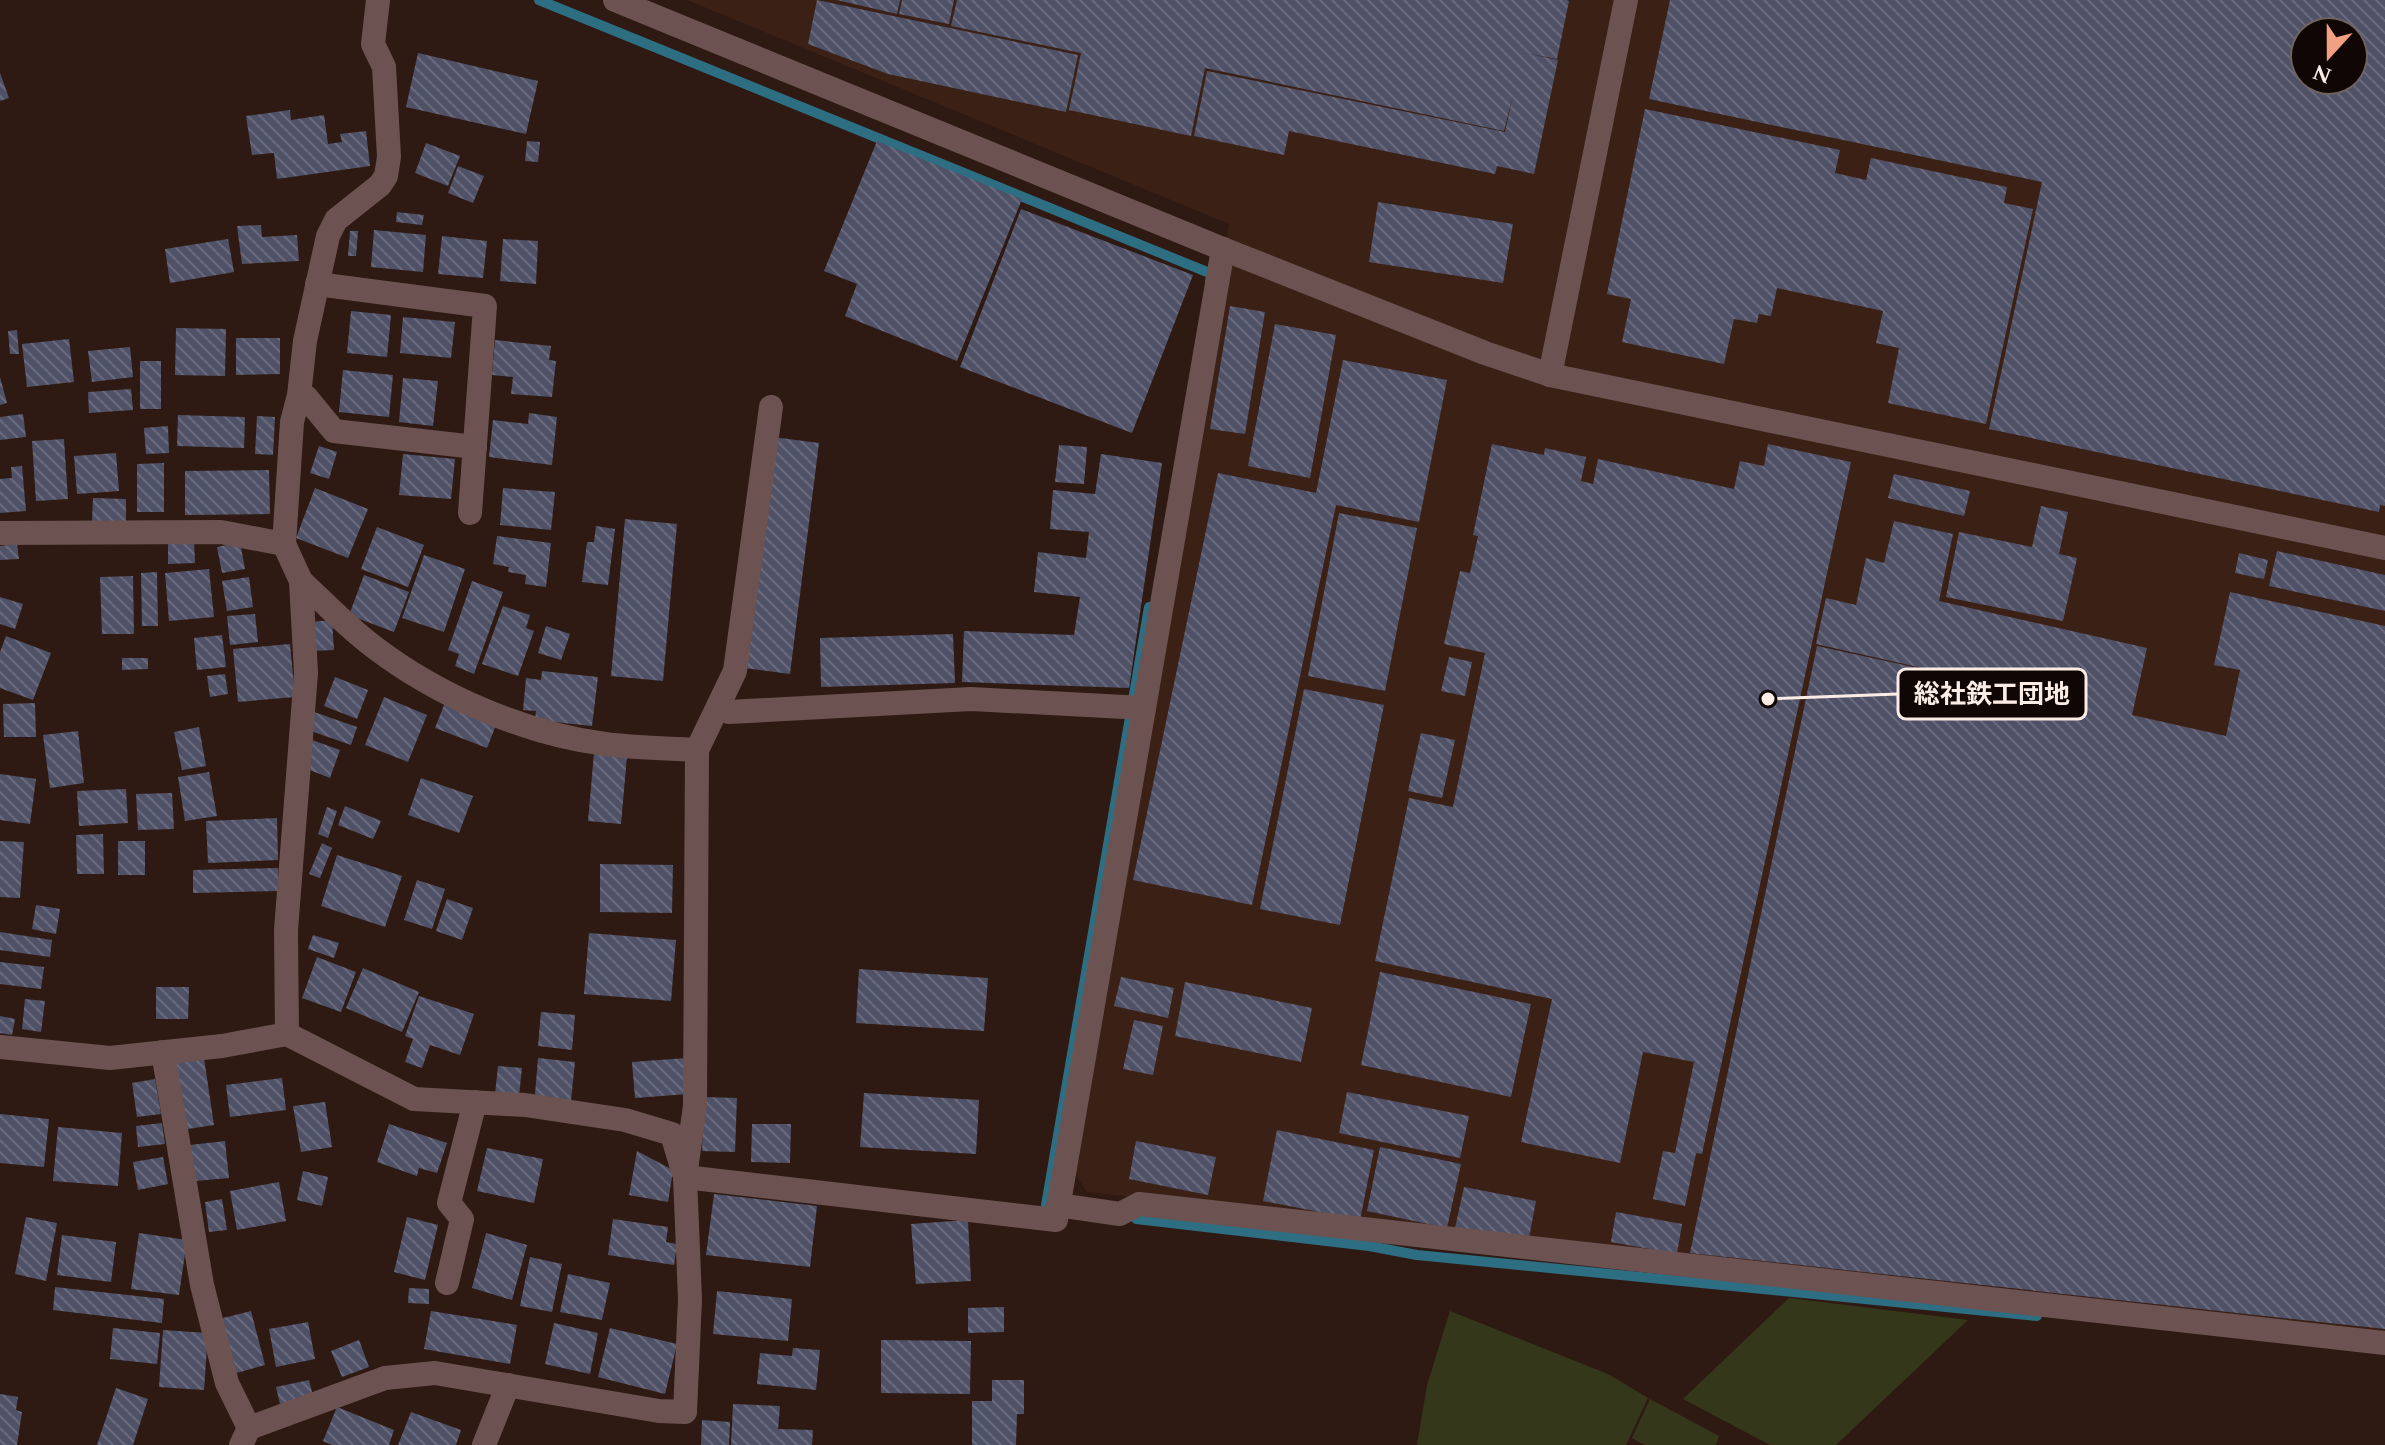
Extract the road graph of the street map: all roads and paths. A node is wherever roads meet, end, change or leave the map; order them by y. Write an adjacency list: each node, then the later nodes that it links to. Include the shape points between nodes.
1 (378, 0): 5 (street, via 373,44 384,67 386,176 336,220)
2 (615, 0): 4 (street)
3 (1626, 0): 6 (street)
4 (1223, 249): 6 (street); 16 (street)
5 (317, 284): 7 (street); 9 (street, via 485,306)
6 (1550, 375): 13 (street)
7 (299, 395): 9 (street, via 334,431); 12 (street, via 292,422)
8 (771, 407): 15 (street, via 735,671)
9 (475, 447): 10 (street)
10 (470, 513)
11 (0, 533): 12 (street, via 221,532)
12 (284, 544): 14 (street)
13 (2385, 548)
14 (301, 581): 17 (street, via 373,647 418,677 475,704 539,729 604,744); 18 (street, via 306,673 286,930)
15 (719, 707): 16 (street, via 729,712 971,699); 17 (street)
16 (1135, 707): 23 (street)
17 (697, 750): 22 (street, via 695,1106)
18 (287, 1034): 20 (street); 21 (street, via 414,1099)
19 (0, 1047): 20 (street, via 110,1058)
20 (163, 1052): 27 (street, via 202,1285)
21 (475, 1102): 22 (street, via 625,1120 672,1134); 24 (street, via 449,1203 462,1219)
22 (685, 1177): 23 (street, via 1056,1220); 26 (street, via 690,1299 685,1412)
23 (1058, 1205): 25 (street, via 1120,1214 1139,1204)
24 (447, 1283)
25 (2385, 1343)
26 (508, 1385): 27 (street, via 435,1373 385,1378); 28 (street)
27 (245, 1436)
28 (484, 1445)

